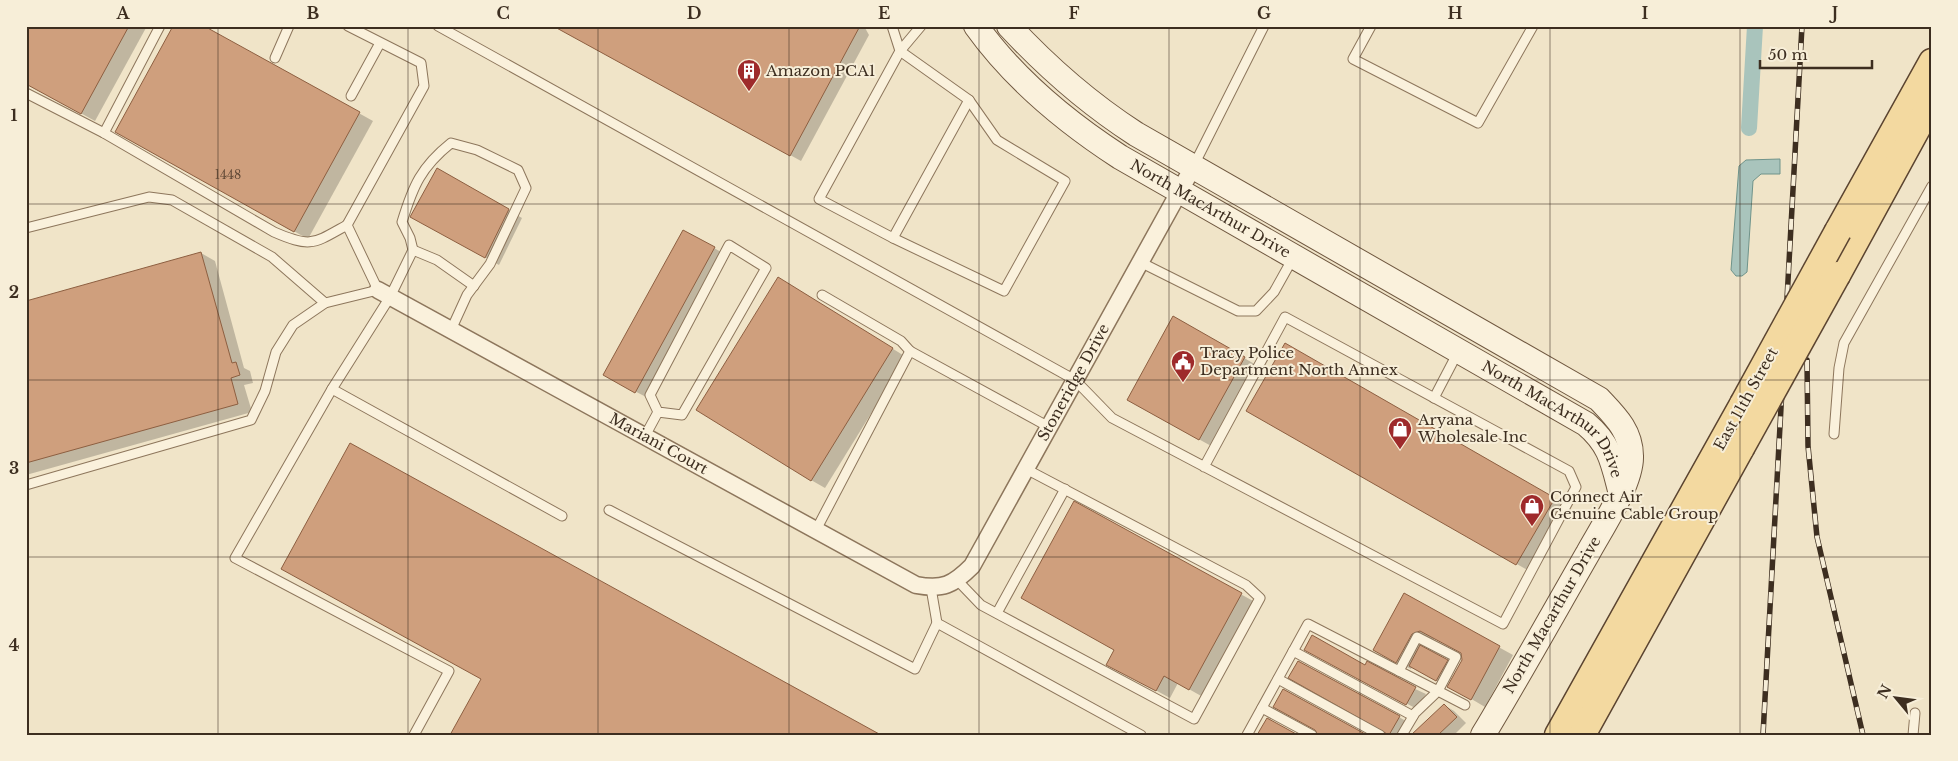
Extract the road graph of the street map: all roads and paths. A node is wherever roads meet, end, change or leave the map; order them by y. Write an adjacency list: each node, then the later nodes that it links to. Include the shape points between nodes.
1 (160, 26): 20 (lane)
2 (290, 26): 14 (lane)
3 (348, 26): 12 (lane)
4 (438, 26): 37 (lane)
5 (892, 26): 13 (lane)
6 (921, 26): 13 (lane)
7 (976, 26): 23 (main road, North MacArthur Drive, via 1020,78 1083,133)
8 (1010, 26): 21 (main road, North MacArthur Drive, via 1042,62 1099,110)
9 (1264, 26): 21 (lane)
10 (1371, 26): 11 (lane, via 1353,59 1478,122)
11 (1532, 26)
12 (380, 43): 17 (lane); 24 (lane, via 420,63 424,86)
13 (900, 51): 18 (lane); 26 (lane, via 819,199)
14 (275, 58)
15 (1932, 62): 70 (main road, East 11th Street, bridge)
16 (26, 93): 20 (lane)
17 (351, 96)
18 (969, 100): 26 (lane); 26 (lane, via 997,140 1065,181 1004,291)
19 (1932, 101): 71 (main road, East 11th Street, bridge)
20 (104, 133): 24 (lane, via 298,243 316,242)
21 (1193, 167): 23 (street, Stoneridge Drive); 48 (main road, North MacArthur Drive, via 1599,399 1621,421 1630,443 1631,465)
22 (1932, 186): 42 (lane, via 1844,344)
23 (1179, 192): 28 (main road, North MacArthur Drive); 29 (street, Stoneridge Drive)
24 (347, 225): 31 (lane)
25 (26, 228): 33 (lane, via 149,197 172,200 272,257)
26 (893, 238)
27 (413, 250): 30 (lane, via 437,260); 30 (lane, via 402,222 411,191 430,159 451,143 477,150 518,170 526,188 490,264); 31 (lane)
28 (1294, 257): 29 (lane, via 1274,292 1256,310 1238,311); 36 (main road, North MacArthur Drive)
29 (1140, 262): 37 (street, Stoneridge Drive)
30 (474, 286): 34 (lane)
31 (384, 293): 33 (lane); 34 (street, Mariani Court); 38 (lane)
32 (822, 295): 35 (lane, via 901,340)
33 (325, 303): 46 (lane, via 293,325 276,352 265,392 251,420)
34 (451, 330): 43 (street, Mariani Court)
35 (910, 351): 41 (lane); 51 (lane)
36 (1459, 351): 39 (lane); 48 (main road, North MacArthur Drive, via 1600,435 1608,449)
37 (1075, 380): 41 (street, Stoneridge Drive); 44 (lane, via 1112,418)
38 (332, 389): 50 (lane); 63 (lane, via 236,558 449,671)
39 (1434, 398): 44 (lane, via 1285,317); 44 (lane, via 1569,471 1576,486 1503,624)
40 (658, 412): 40 (lane, via 650,395 729,245 766,268 682,415); 43 (lane)
41 (1049, 427): 45 (street, Stoneridge Drive)
42 (1834, 434)
43 (645, 436): 51 (street, Mariani Court)
44 (1204, 467)
45 (1026, 468): 47 (lane); 52 (street, Stoneridge Drive, via 972,566)
46 (26, 485)
47 (1065, 489): 53 (lane); 53 (lane, via 1246,585 1260,598 1194,719)
48 (1620, 494): 69 (main road, North Macarthur Drive)
49 (609, 510): 54 (lane, via 915,668)
50 (562, 516)
51 (816, 530): 52 (street, Mariani Court, via 916,585)
52 (944, 585): 53 (lane); 54 (lane)
53 (997, 613)
54 (937, 623): 64 (lane)
55 (1293, 651): 56 (lane, via 1308,624); 57 (lane); 62 (lane)
56 (1399, 671): 58 (lane); 58 (lane, via 1417,637 1456,658)
57 (1278, 679): 60 (lane); 67 (lane)
58 (1438, 691): 59 (lane); 62 (lane)
59 (1465, 705)
60 (1262, 708): 65 (lane); 66 (lane)
61 (1915, 713): 72 (lane)
62 (1413, 716): 68 (lane)
63 (414, 735)
64 (1141, 735)
65 (1247, 735)
66 (1312, 735)
67 (1380, 735)
68 (1402, 735)
69 (1483, 735)
70 (1558, 735)
71 (1582, 735)
72 (1912, 735)

